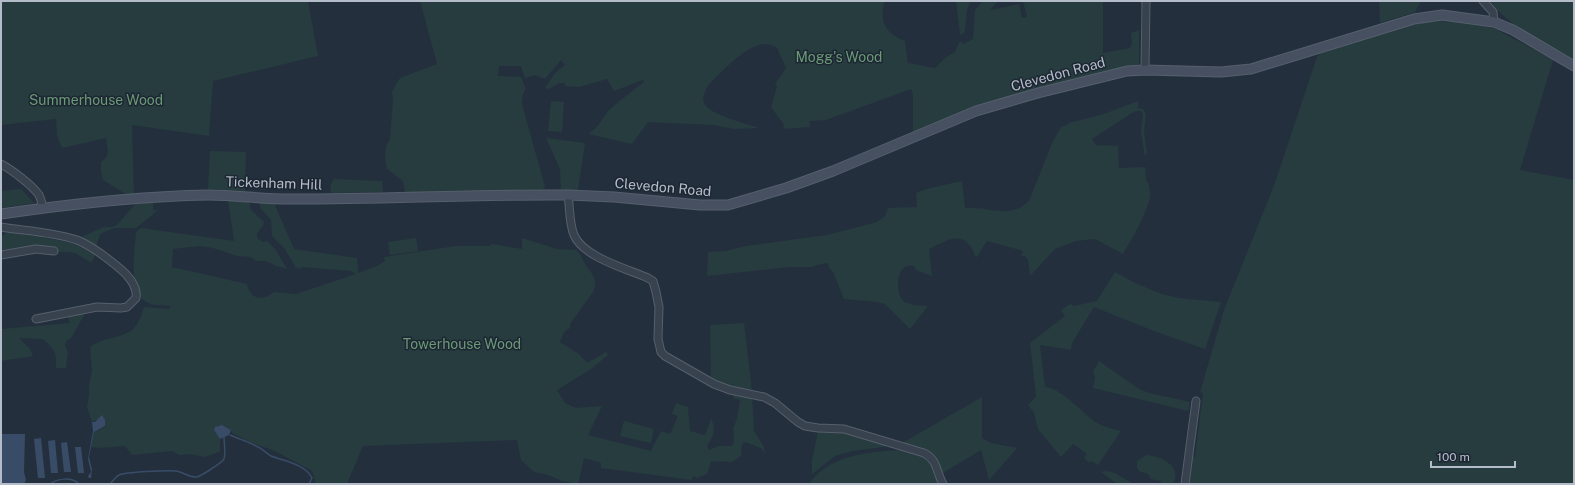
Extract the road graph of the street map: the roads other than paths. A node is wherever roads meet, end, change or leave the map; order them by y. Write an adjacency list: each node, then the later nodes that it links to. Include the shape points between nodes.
1 (1146, 1): 5 (street)
2 (1483, 1): 3 (street, via 1492,12)
3 (1494, 22): 4 (main road, Clevedon Road, via 1513,30); 5 (main road, Clevedon Road, via 1442,15 1414,19 1251,69 1221,72)
4 (1574, 66)
5 (1145, 70): 7 (main road, Clevedon Road, via 1103,76 988,108 834,171 737,203 700,206)
6 (1, 164): 9 (street, via 13,170 37,193)
7 (568, 194): 8 (main road, Clevedon Road); 16 (street, via 572,229 581,245 599,257 653,281 659,307 660,347 665,356 714,384 730,390 764,396 805,426 844,429 924,453 934,460)
8 (548, 195): 9 (main road, Tickenham Hill, via 294,200 211,195 159,196)
9 (43, 208): 10 (main road, Tickenham Hill)
10 (1, 214)
11 (1, 226): 14 (street, via 57,235 81,242 122,270 136,291 136,298 127,307 97,307)
12 (54, 252): 13 (street, via 36,249)
13 (1, 255)
14 (36, 319)
15 (1196, 401): 17 (street)
16 (943, 484)
17 (1185, 484)

